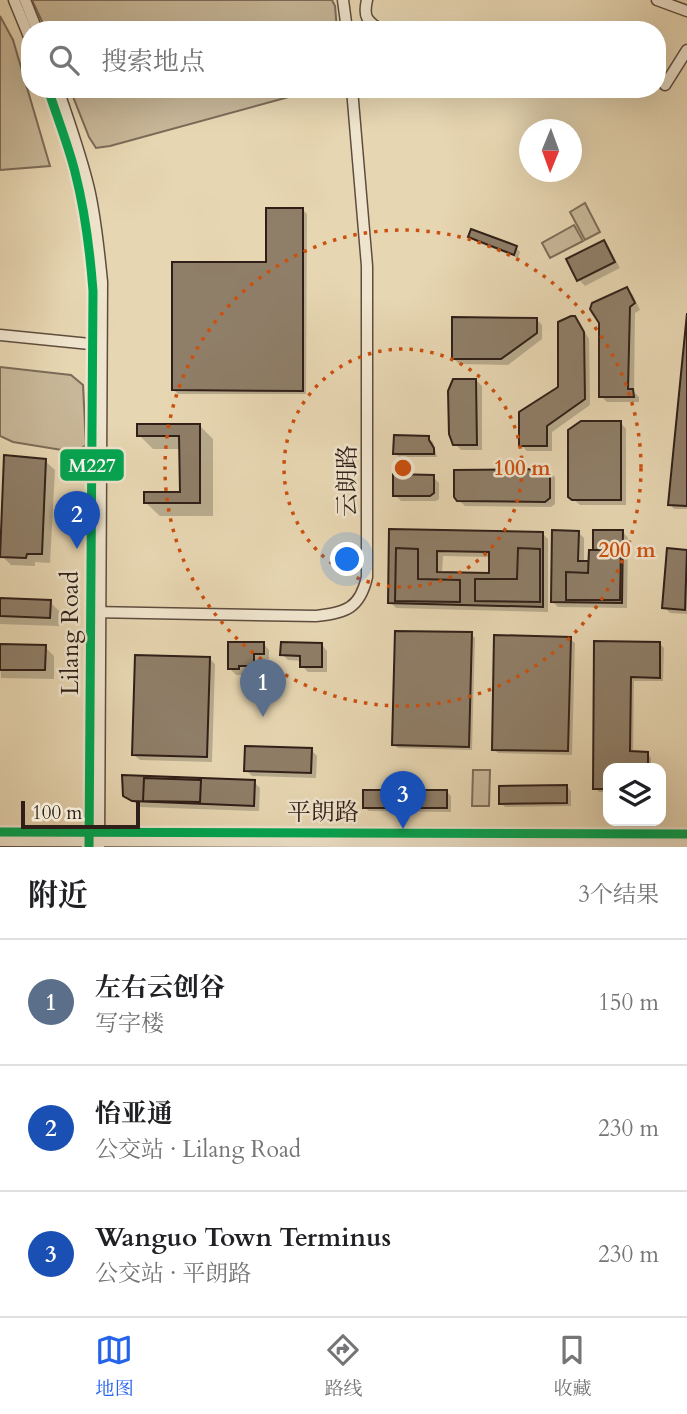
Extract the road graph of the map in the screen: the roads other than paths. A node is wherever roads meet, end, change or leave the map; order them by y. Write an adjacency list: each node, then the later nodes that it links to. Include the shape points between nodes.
1 (14, 0): 7 (street)
2 (24, 0): 8 (street)
3 (343, 0): 9 (street)
4 (367, 0): 10 (street, via 364,12)
5 (657, 0): 6 (street)
6 (687, 11)
7 (23, 21)
8 (33, 21)
9 (346, 21)
10 (369, 21)
11 (687, 50): 12 (street)
12 (666, 83)
13 (51, 98): 17 (street, Lilang Road, via 86,222)
14 (61, 98): 17 (street, Lilang Road, via 95,221 102,282)
15 (353, 98): 18 (street, 云朗路, via 367,266 364,590 346,610 316,616)
16 (0, 335): 17 (street)
17 (98, 345): 18 (street, Lilang Road)
18 (96, 612): 21 (street, Lilang Road)
19 (0, 832): 21 (street, 平朗路)
20 (687, 834): 21 (street, 平朗路)
21 (94, 840): 22 (street, 平朗路); 23 (street, 平朗路)
22 (0, 841)
23 (687, 843)

